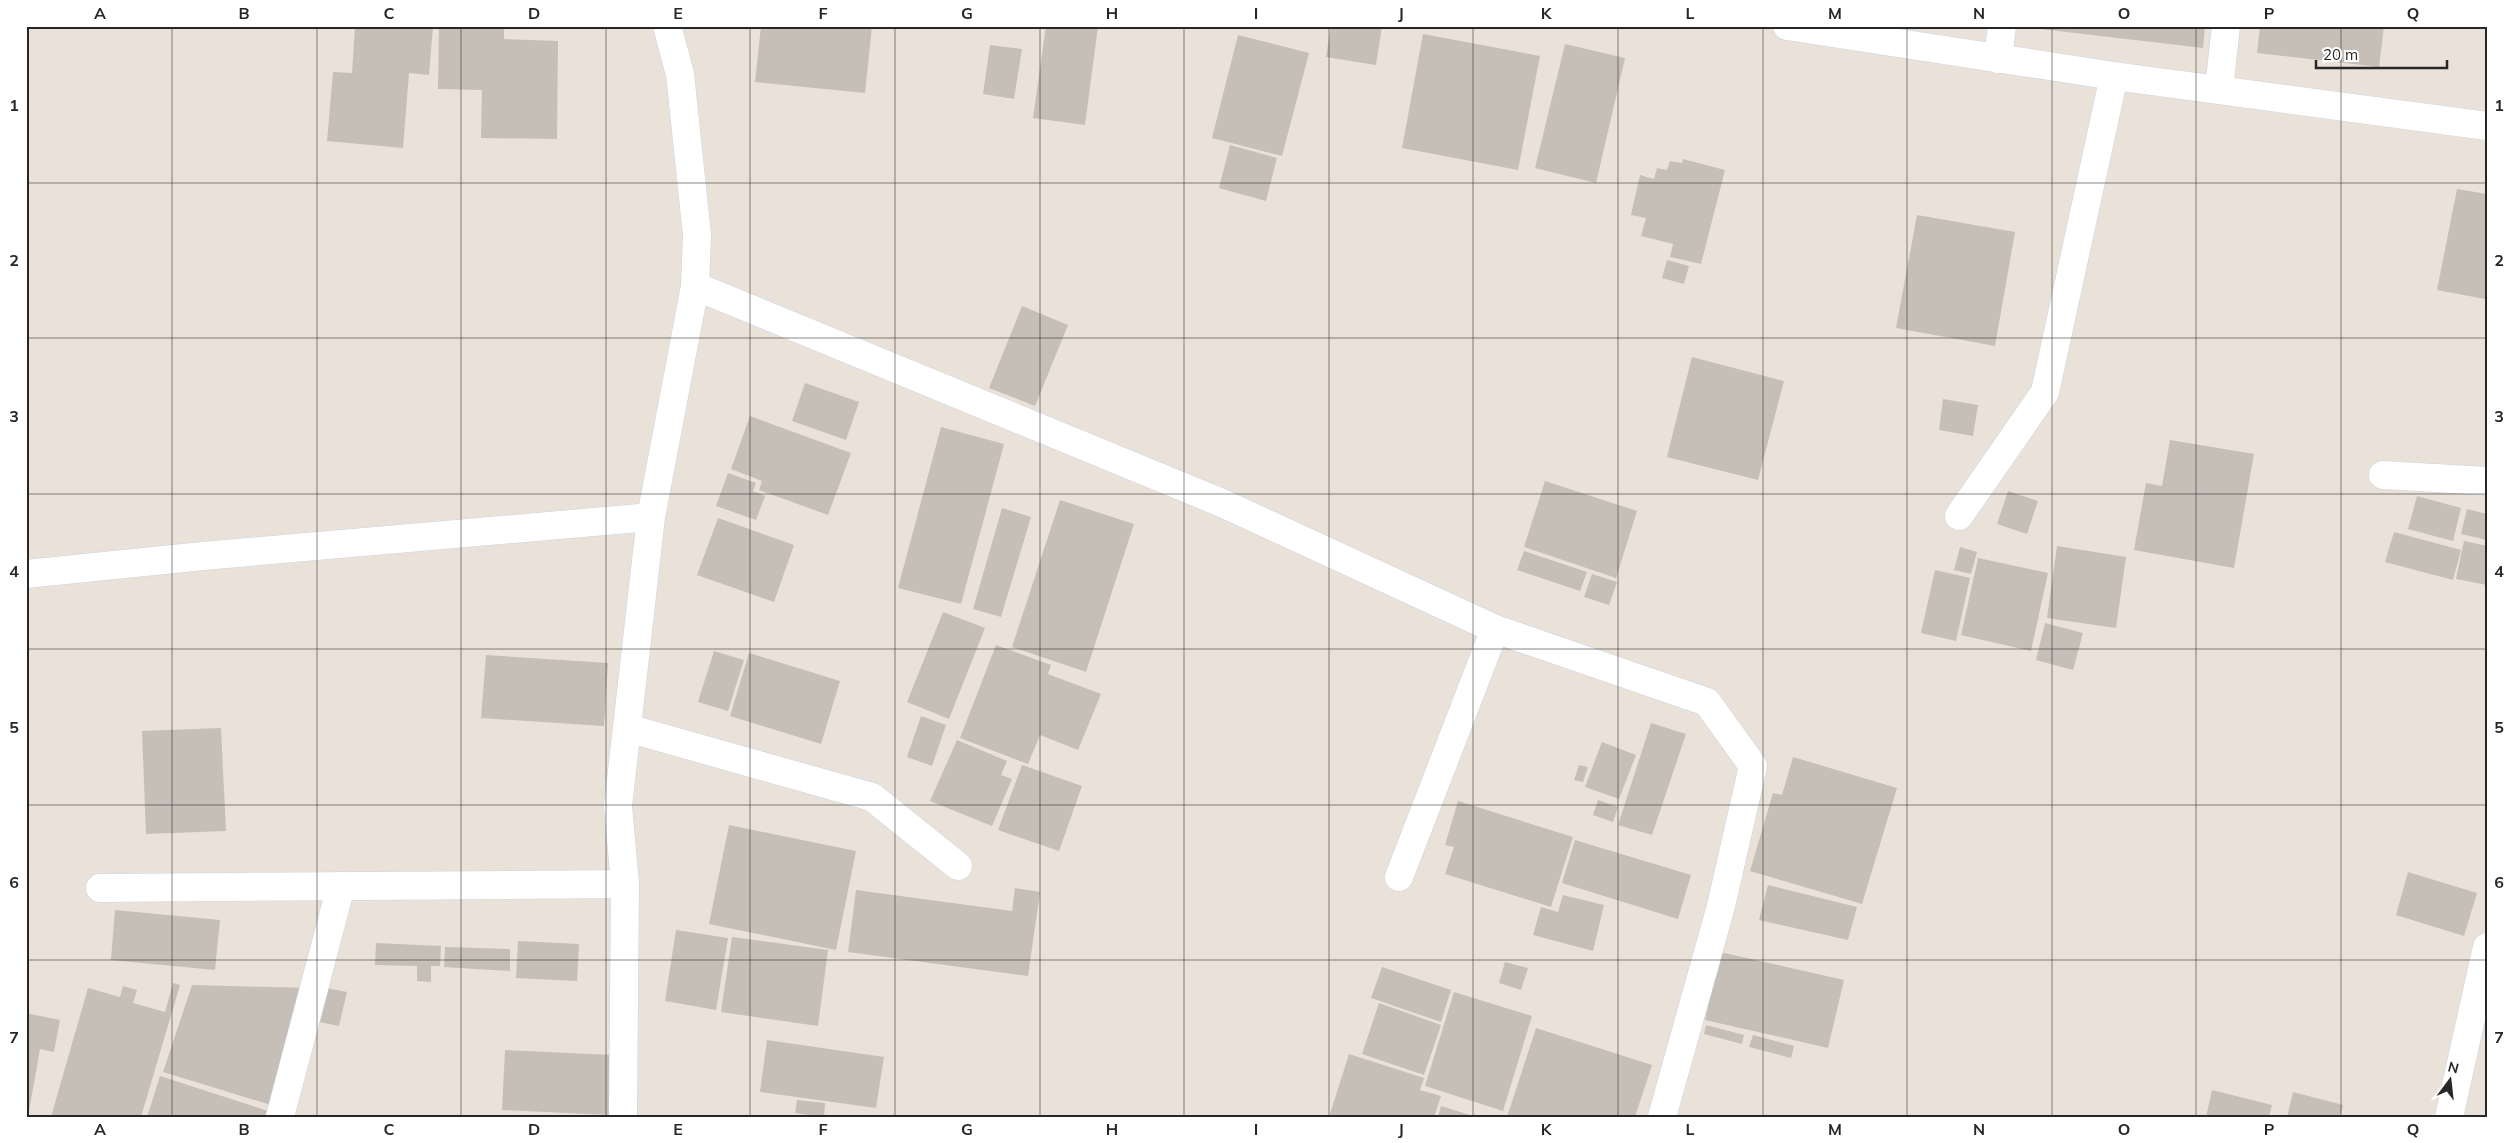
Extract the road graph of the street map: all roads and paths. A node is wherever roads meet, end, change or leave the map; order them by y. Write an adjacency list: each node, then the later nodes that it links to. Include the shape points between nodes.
1 (667, 26): 9 (street, via 680,74 697,235)
2 (1787, 26): 5 (street)
3 (2002, 26): 5 (street)
4 (2226, 26): 7 (street)
5 (1998, 59): 6 (street)
6 (2114, 76): 7 (street); 12 (street, via 2045,392)
7 (2219, 89): 8 (street)
8 (2487, 126)
9 (695, 286): 13 (street); 15 (street, via 1222,503)
10 (2383, 475): 11 (street)
11 (2487, 481)
12 (1959, 516)
13 (651, 517): 14 (street); 16 (street)
14 (26, 574)
15 (1495, 629): 18 (street); 25 (street, via 1708,702 1752,766 1721,906)
16 (627, 728): 17 (street, via 872,797); 19 (street, via 618,806)
17 (958, 866)
18 (1399, 877)
19 (625, 884): 20 (street); 24 (street)
20 (341, 886): 21 (street); 23 (street)
21 (100, 888)
22 (2487, 948): 26 (street)
23 (280, 1117)
24 (623, 1117)
25 (1662, 1117)
26 (2449, 1117)

